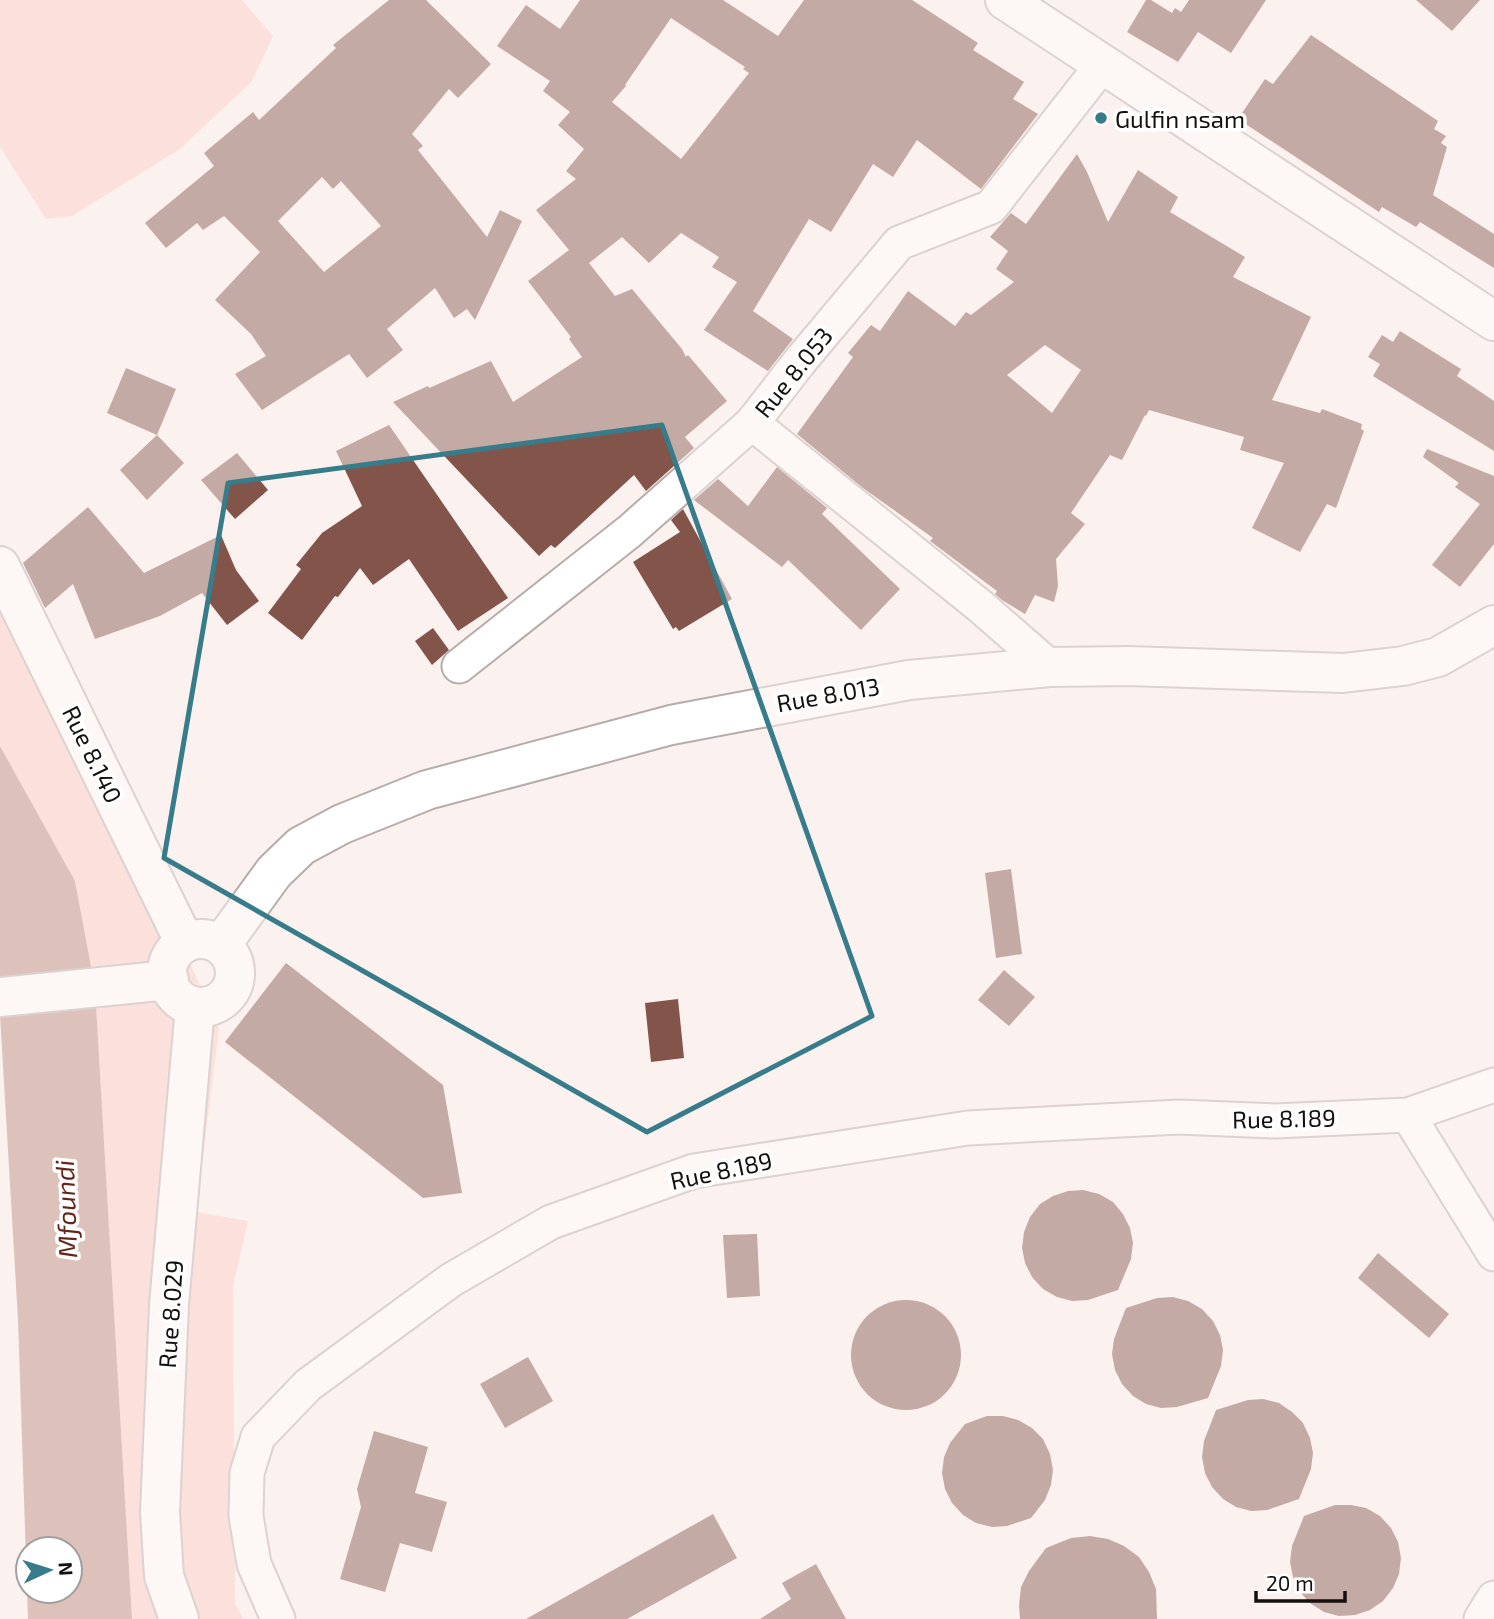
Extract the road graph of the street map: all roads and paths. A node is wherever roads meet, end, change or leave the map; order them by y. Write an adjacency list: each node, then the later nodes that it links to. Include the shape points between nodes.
1 (1005, 0): 2 (main road)
2 (1103, 64): 3 (main road); 4 (street, Rue 8.053, via 991,208 899,243)
3 (1494, 321)
4 (752, 423): 7 (street, Rue 8.053, via 630,531); 8 (street)
5 (0, 566): 9 (main road, Rue 8.140)
6 (1494, 625): 8 (main road, Rue 8.013, via 1438,657 1343,673)
7 (459, 666)
8 (1050, 667): 9 (main road, Rue 8.013, via 909,680 782,702 671,725 427,790 301,845)
9 (203, 944): 10 (main road, via 178,947 169,960); 10 (main road, via 231,955 234,985 212,1006)
10 (182, 994): 11 (main road, via 95,988); 16 (main road, Rue 8.029, via 160,1513 163,1576)
11 (8, 996)
12 (1494, 1086): 13 (street, Rue 8.189)
13 (1408, 1115): 14 (street); 17 (street, Rue 8.189, via 1275,1121 1179,1117 968,1128 694,1171 551,1222 440,1288 308,1385 258,1437 247,1473 246,1516 254,1564)
14 (1494, 1254)
15 (1494, 1598): 18 (street)
16 (179, 1619)
17 (278, 1619)
18 (1481, 1619)

